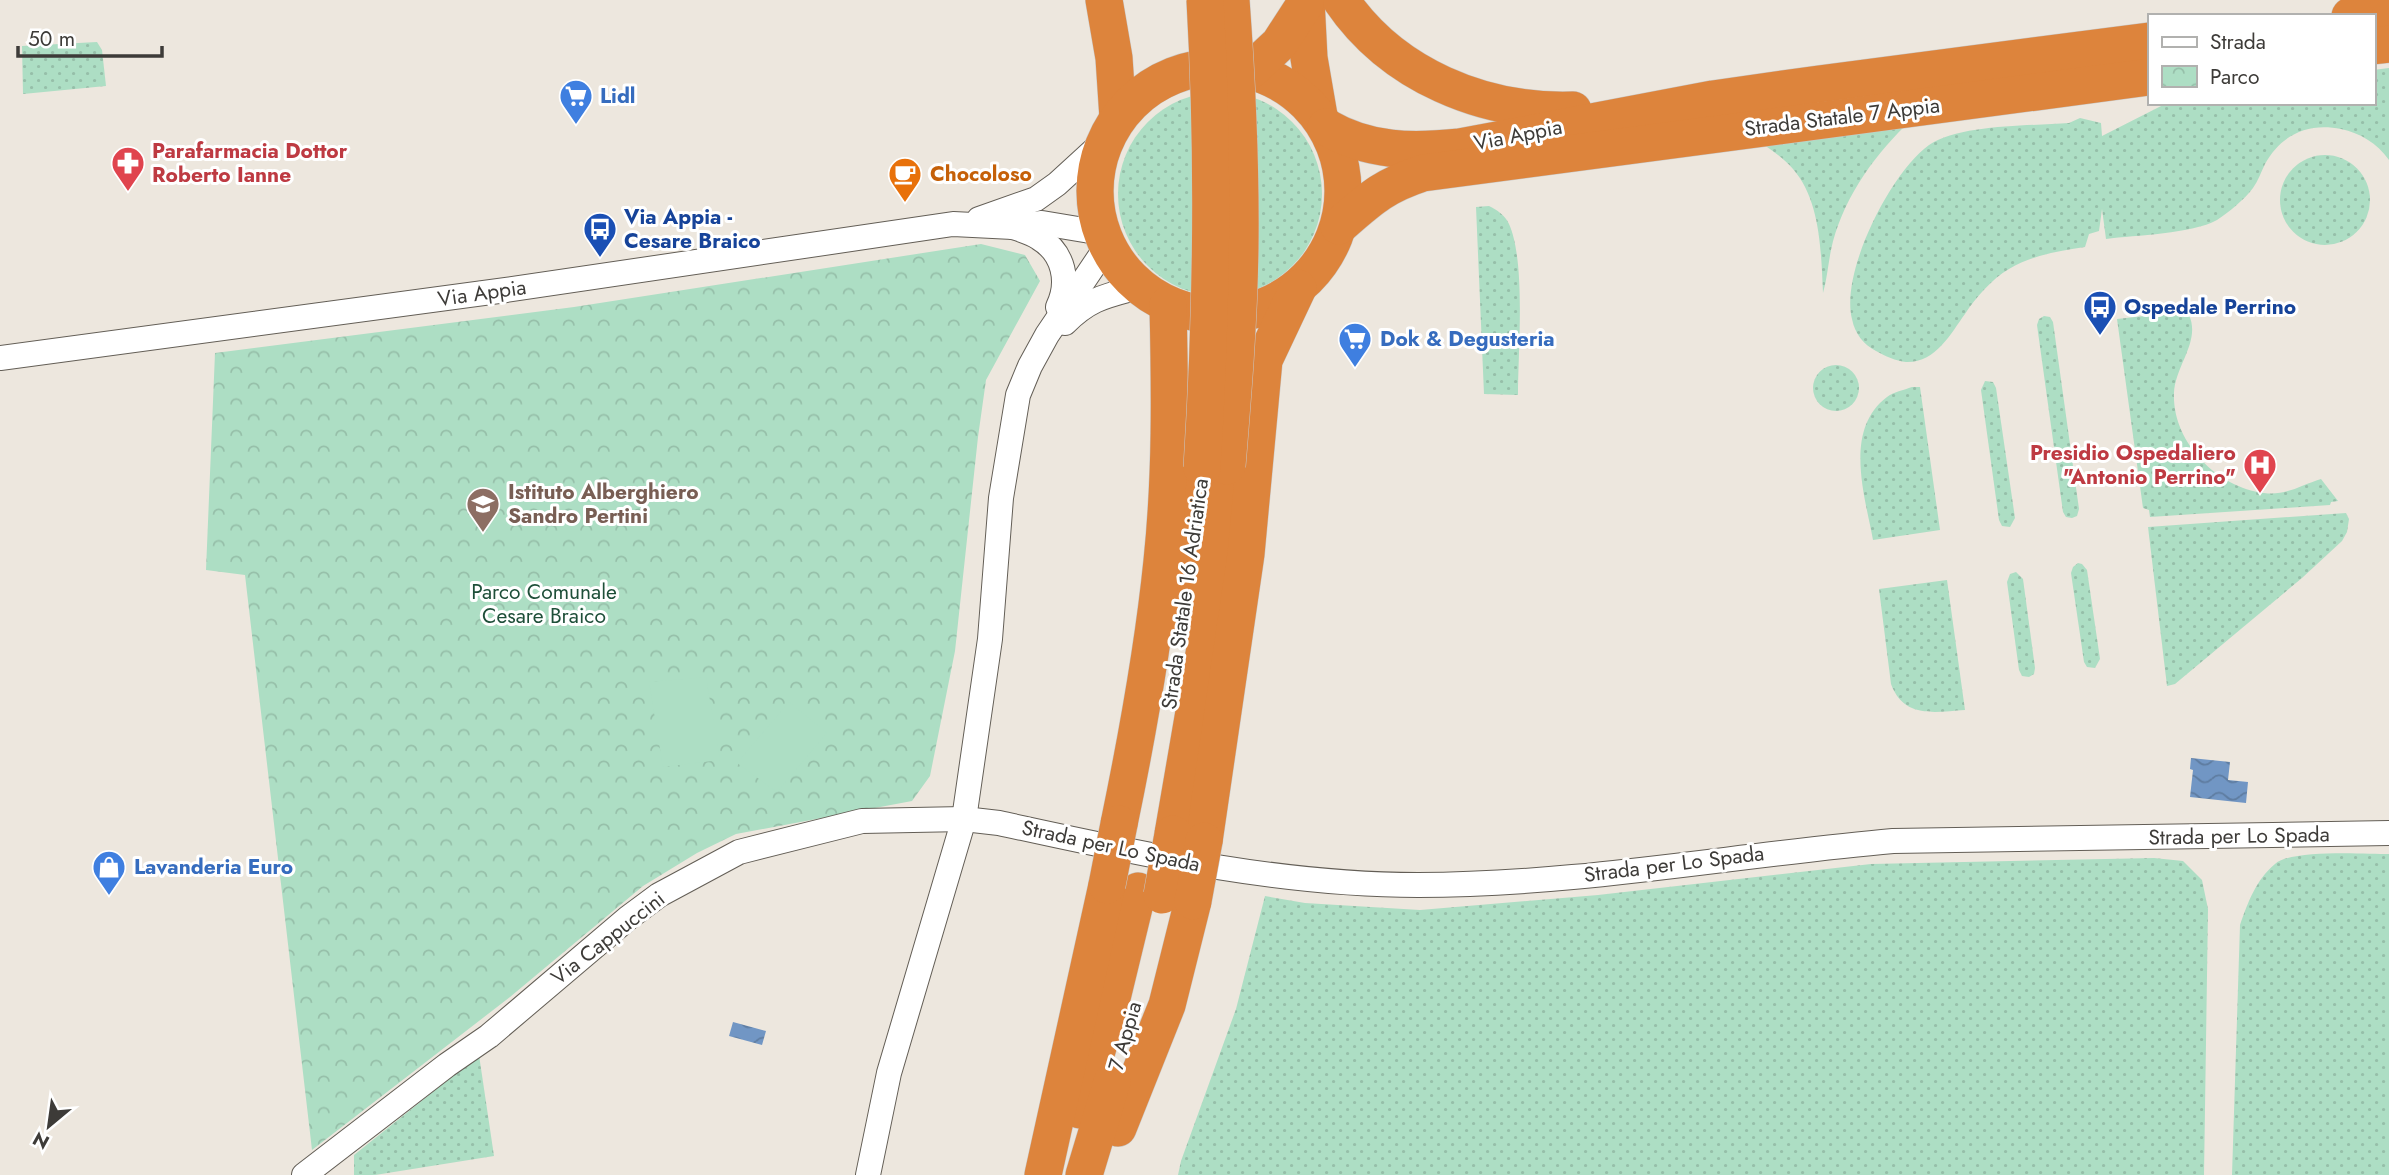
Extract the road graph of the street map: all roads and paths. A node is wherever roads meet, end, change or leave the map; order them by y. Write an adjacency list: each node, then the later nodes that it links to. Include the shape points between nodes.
1 (1104, 0): 12 (highway, via 1114,58)
2 (1205, 0): 21 (highway, Strada Statale 16 Adriatica, bridge, via 1212,173 1207,386)
3 (1231, 0): 21 (highway, Strada Statale 16 Adriatica, bridge, via 1240,248 1234,386)
4 (1317, 1): 8 (highway); 10 (highway, via 1399,60 1437,82 1483,100 1552,111); 11 (highway, via 1309,58)
5 (2389, 11): 6 (highway)
6 (2366, 14)
7 (2148, 41): 10 (highway, Strada Statale 7 Appia)
8 (1251, 70): 11 (highway, via 1288,87); 12 (highway, via 1221,66 1163,80 1138,96)
9 (2148, 77): 14 (highway, Strada Statale 7 Appia, via 1460,167 1411,177 1377,193)
10 (1713, 99): 11 (highway, Via Appia, via 1426,151 1367,145)
11 (1322, 122): 14 (highway, via 1340,158 1344,192)
12 (1111, 130): 13 (street, Via Appia, via 1036,199); 16 (highway, via 1095,181 1094,202)
13 (963, 223): 15 (street, Via Appia); 20 (street, Via Appia)
14 (1339, 226): 17 (highway, via 1315,272)
15 (1013, 227): 16 (street, Via Appia, via 1069,226); 19 (street, via 1049,246 1066,278)
16 (1104, 239): 18 (highway, via 1121,268); 19 (street)
17 (1298, 288): 18 (highway, via 1268,306 1235,315 1201,314); 23 (highway, via 1264,360 1246,554)
18 (1154, 296): 19 (street, via 1109,295 1082,306); 23 (highway, via 1170,405 1162,560 1143,705)
19 (1047, 335): 22 (street, via 1018,395 1001,498 990,639)
20 (0, 358)
21 (1214, 467): 23 (highway, Strada Statale 16 Adriatica, via 1205,648)
22 (964, 819): 24 (street, Strada per Lo Spada, via 1236,872 1416,885 1573,876 1893,841); 26 (street, Via Cappuccini, via 862,821 773,843 739,852 659,895 489,1035); 27 (street, via 889,1073)
23 (1162, 833): 25 (highway, Strada Statale 16 Adriatica, bridge); 25 (highway, bridge)
24 (2389, 833)
25 (1150, 893): 28 (highway); 29 (highway, Strada Statale 16 Adriatica, via 1112,998); 30 (highway, 7 Appia, via 1133,1007); 31 (highway, via 1167,1005)
26 (304, 1175)
27 (868, 1175)
28 (1043, 1175)
29 (1062, 1175)
30 (1084, 1175)
31 (1102, 1175)

